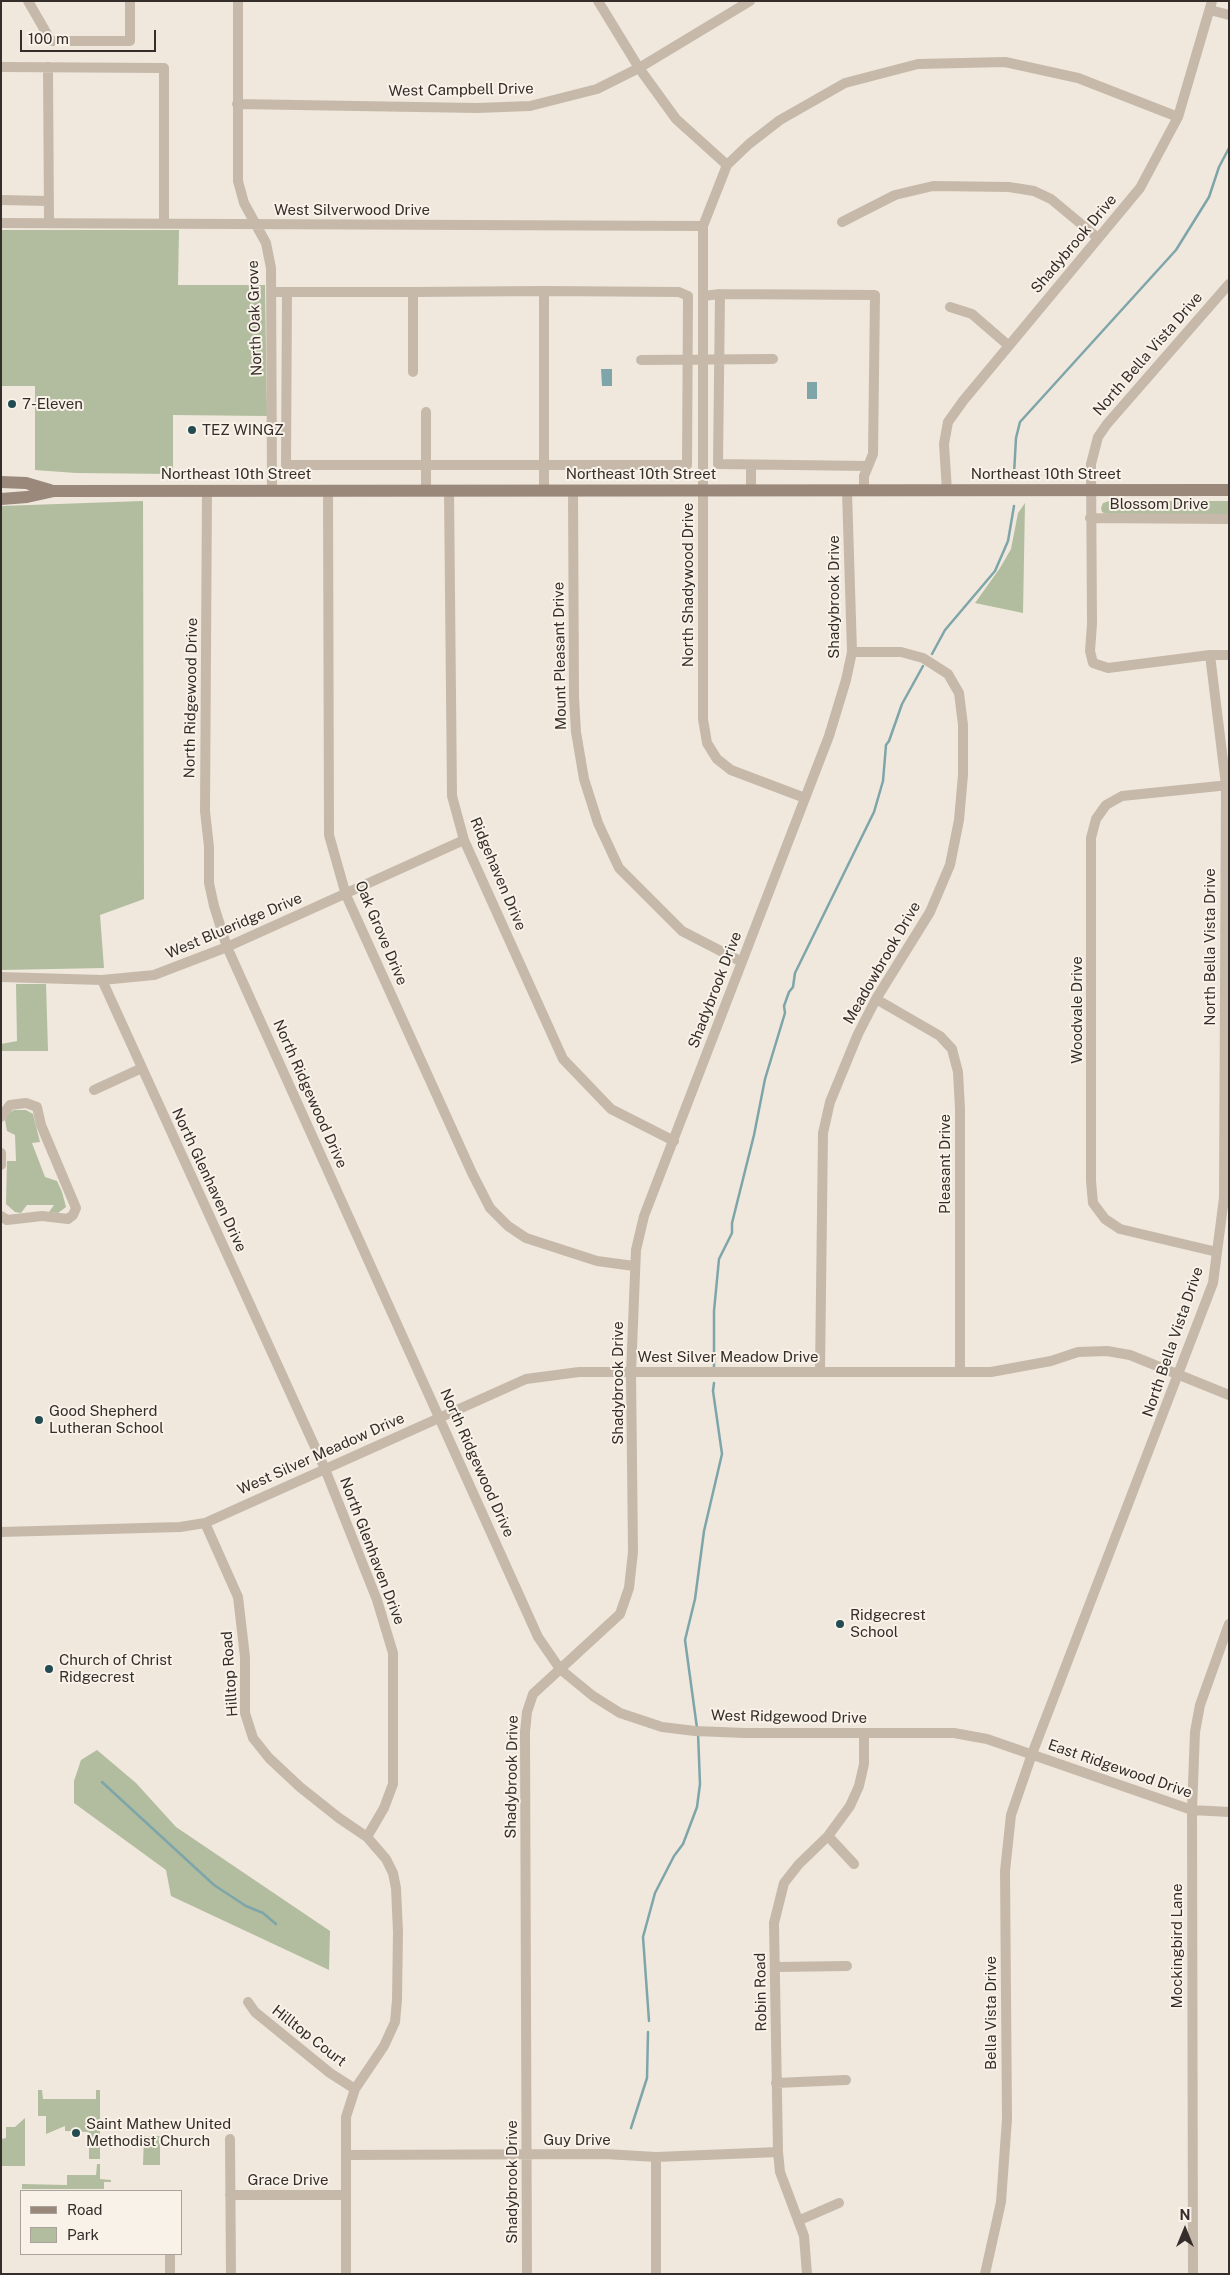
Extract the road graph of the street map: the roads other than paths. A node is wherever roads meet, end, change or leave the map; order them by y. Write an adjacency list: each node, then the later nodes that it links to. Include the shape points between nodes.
1 (28, 1): 2 (street, via 51,41 130,41)
2 (130, 1)
3 (238, 1): 11 (street, North Oak Grove)
4 (598, 1): 10 (street)
5 (750, 1): 10 (street, West Campbell Drive)
6 (1211, 6): 7 (street); 12 (street, Shadybrook Drive)
7 (1229, 15)
8 (1, 67): 9 (street)
9 (48, 67): 15 (street); 19 (street, via 164,68)
10 (639, 68): 11 (street, West Campbell Drive, via 596,88 530,106); 13 (street, via 676,119)
11 (237, 104): 20 (street, North Oak Grove, via 238,181 244,203)
12 (1178, 117): 13 (street, via 1078,78 1005,62 918,64 845,83 780,120); 22 (street, Shadybrook Drive, via 1140,188)
13 (727, 165): 21 (street, North Shadywood Drive)
14 (1, 200): 15 (street)
15 (48, 201): 18 (street)
16 (842, 222): 22 (street, via 895,195 933,186 1009,187 1034,191 1051,199)
17 (1, 223): 18 (street, West Silverwood Drive)
18 (49, 223): 19 (street, West Silverwood Drive)
19 (164, 224): 20 (street, West Silverwood Drive)
20 (255, 224): 21 (street, West Silverwood Drive); 25 (street, North Oak Grove, via 266,243)
21 (703, 226): 29 (street, North Shadywood Drive)
22 (1098, 238): 31 (street, Shadybrook Drive)
23 (1229, 284): 50 (street, North Bella Vista Drive, via 1098,437)
24 (544, 291): 27 (street); 34 (street, via 680,292 688,296); 39 (street)
25 (272, 292): 26 (street); 45 (street, North Oak Grove)
26 (287, 292): 27 (street); 41 (street, via 286,464)
27 (413, 292): 37 (street)
28 (720, 294): 29 (street); 36 (street); 42 (street, via 875,295 874,454)
29 (703, 296): 35 (street, North Shadywood Drive)
30 (950, 307): 31 (street, via 972,314)
31 (1009, 346): 58 (street, Shadybrook Drive, via 948,422 944,444)
32 (773, 359): 36 (street)
33 (641, 360): 34 (street)
34 (688, 360): 35 (street); 39 (street, via 687,465)
35 (703, 360): 36 (street); 54 (street, North Shadywood Drive)
36 (719, 360): 40 (street, via 718,464)
37 (413, 372)
38 (426, 412): 41 (street)
39 (544, 465): 41 (street); 53 (street)
40 (751, 465): 42 (street); 55 (street)
41 (426, 466): 47 (street)
42 (867, 466): 57 (street)
43 (1, 482): 52 (main road, Northeast 10th Street, via 26,483)
44 (207, 490): 45 (main road, Northeast 10th Street); 52 (main road, Northeast 10th Street); 69 (street, North Ridgewood Drive, via 205,811 209,883)
45 (272, 490): 46 (main road, Northeast 10th Street)
46 (328, 490): 47 (main road, Northeast 10th Street); 68 (street, Oak Grove Drive, via 329,835)
47 (426, 490): 48 (main road, Northeast 10th Street)
48 (449, 490): 53 (main road, Northeast 10th Street); 67 (street, Ridgehaven Drive, via 452,796)
49 (574, 490): 53 (main road, Northeast 10th Street); 54 (main road, Northeast 10th Street); 70 (street, Mount Pleasant Drive, via 576,732 584,778 598,823 620,868 682,931)
50 (1090, 490): 51 (main road, Northeast 10th Street); 58 (main road, Northeast 10th Street); 60 (street, North Bella Vista Drive)
51 (1229, 490)
52 (54, 491): 59 (main road, Northeast 10th Street)
53 (544, 491)
54 (702, 491): 55 (main road, Northeast 10th Street); 66 (street, North Shadywood Drive, via 703,719 707,743 717,759 732,770)
55 (751, 491): 56 (main road, Northeast 10th Street)
56 (847, 491): 57 (main road, Northeast 10th Street); 62 (street, Shadybrook Drive)
57 (864, 491): 58 (main road, Northeast 10th Street)
58 (947, 491)
59 (1, 499)
60 (1090, 518): 61 (street, Blossom Drive); 63 (street, North Bella Vista Drive, via 1090,651 1094,663 1108,668)
61 (1229, 519)
62 (852, 652): 66 (street, Shadybrook Drive, via 830,736); 73 (street, Meadowbrook Drive, via 901,652 923,658 948,674 959,693 962,725 959,820 950,865 930,912)
63 (1210, 655): 64 (street); 65 (street, North Bella Vista Drive)
64 (1229, 655)
65 (1227, 785): 81 (street, North Bella Vista Drive, via 1224,1198); 81 (street, Woodvale Drive, via 1122,796 1106,805 1096,820 1091,838 1093,1203 1105,1219 1120,1229)
66 (805, 798): 70 (street, Shadybrook Drive)
67 (464, 840): 68 (street, West Blueridge Drive); 77 (street, Ridgehaven Drive, via 563,1059 611,1109)
68 (346, 895): 69 (street, West Blueridge Drive); 82 (street, Oak Grove Drive, via 490,1208 526,1238 597,1261)
69 (227, 947): 72 (street, West Blueridge Drive, via 154,975); 88 (street, North Ridgewood Drive)
70 (742, 962): 77 (street, Shadybrook Drive)
71 (1, 977): 72 (street, West Blueridge Drive)
72 (102, 980): 74 (street, North Glenhaven Drive)
73 (876, 998): 83 (street, Pleasant Drive, via 940,1036 952,1049 958,1072); 84 (street, Meadowbrook Drive, via 830,1102 823,1133)
74 (142, 1068): 75 (street); 89 (street, North Glenhaven Drive)
75 (94, 1090)
76 (1, 1117): 80 (street, via 16,1104 37,1107 41,1125 76,1208 68,1220 42,1216 7,1220)
77 (674, 1141): 82 (street, Shadybrook Drive, via 644,1216)
78 (1, 1153): 79 (street)
79 (1, 1165)
80 (1, 1216)
81 (1217, 1252): 86 (street, North Bella Vista Drive, via 1213,1282)
82 (634, 1266): 85 (street, Shadybrook Drive)
83 (960, 1371): 84 (street, West Silver Meadow Drive); 86 (street, West Silver Meadow Drive, via 991,1372 1051,1361 1078,1352 1107,1351 1130,1355)
84 (820, 1372): 85 (street, West Silver Meadow Drive)
85 (631, 1373): 88 (street, West Silver Meadow Drive, via 579,1372 526,1379); 93 (street, Shadybrook Drive, via 633,1552 629,1588 620,1614)
86 (1178, 1376): 87 (street, West Silver Meadow Drive); 95 (street, North Bella Vista Drive)
87 (1229, 1395)
88 (440, 1417): 89 (street, West Silver Meadow Drive); 93 (street, North Ridgewood Drive, via 538,1636)
89 (324, 1470): 90 (street, West Silver Meadow Drive); 99 (street, North Glenhaven Drive, via 377,1600 393,1653 393,1784)
90 (205, 1522): 91 (street, West Silver Meadow Drive, via 162,1528); 99 (street, Hilltop Road, via 238,1597 245,1657 245,1713 254,1738 300,1787)
91 (1, 1532)
92 (1229, 1624): 96 (street, Mockingbird Lane, via 1200,1705 1195,1732)
93 (560, 1669): 94 (street, West Ridgewood Drive, via 620,1713 662,1727); 110 (street, Shadybrook Drive, via 533,1694 525,1732)
94 (864, 1734): 95 (street, West Ridgewood Drive, via 954,1733 987,1739); 98 (street, Robin Road, via 864,1764 859,1786 850,1806)
95 (1032, 1754): 96 (street, East Ridgewood Drive); 123 (street, Bella Vista Drive, via 1011,1815 1005,1871 1007,2119 1001,2202)
96 (1192, 1810): 97 (street, East Ridgewood Drive); 124 (street, Mockingbird Lane)
97 (1229, 1812)
98 (828, 1836): 100 (street); 102 (street, Robin Road, via 798,1864 784,1883 774,1923)
99 (368, 1837): 106 (street, via 386,1859 396,1888 397,2000 395,2022 384,2046)
100 (854, 1864)
101 (847, 1966): 102 (street)
102 (776, 1967): 105 (street, Robin Road)
103 (248, 2002): 106 (street, Hilltop Court, via 255,2012 330,2073)
104 (846, 2080): 105 (street)
105 (776, 2083): 108 (street, Robin Road)
106 (355, 2089): 109 (street, via 346,2117)
107 (230, 2139): 112 (street)
108 (778, 2152): 111 (street, Guy Drive); 115 (street, Robin Road, via 783,2181)
109 (346, 2155): 110 (street, Guy Drive); 113 (street)
110 (527, 2155): 111 (street, Guy Drive); 120 (street, Shadybrook Drive)
111 (656, 2157): 121 (street)
112 (230, 2195): 113 (street, Grace Drive); 118 (street)
113 (346, 2195): 119 (street)
114 (839, 2203): 115 (street)
115 (800, 2220): 122 (street, Robin Road)
116 (170, 2255): 117 (street)
117 (170, 2274)
118 (231, 2274)
119 (346, 2274)
120 (527, 2274)
121 (656, 2274)
122 (807, 2274)
123 (985, 2274)
124 (1194, 2274)

